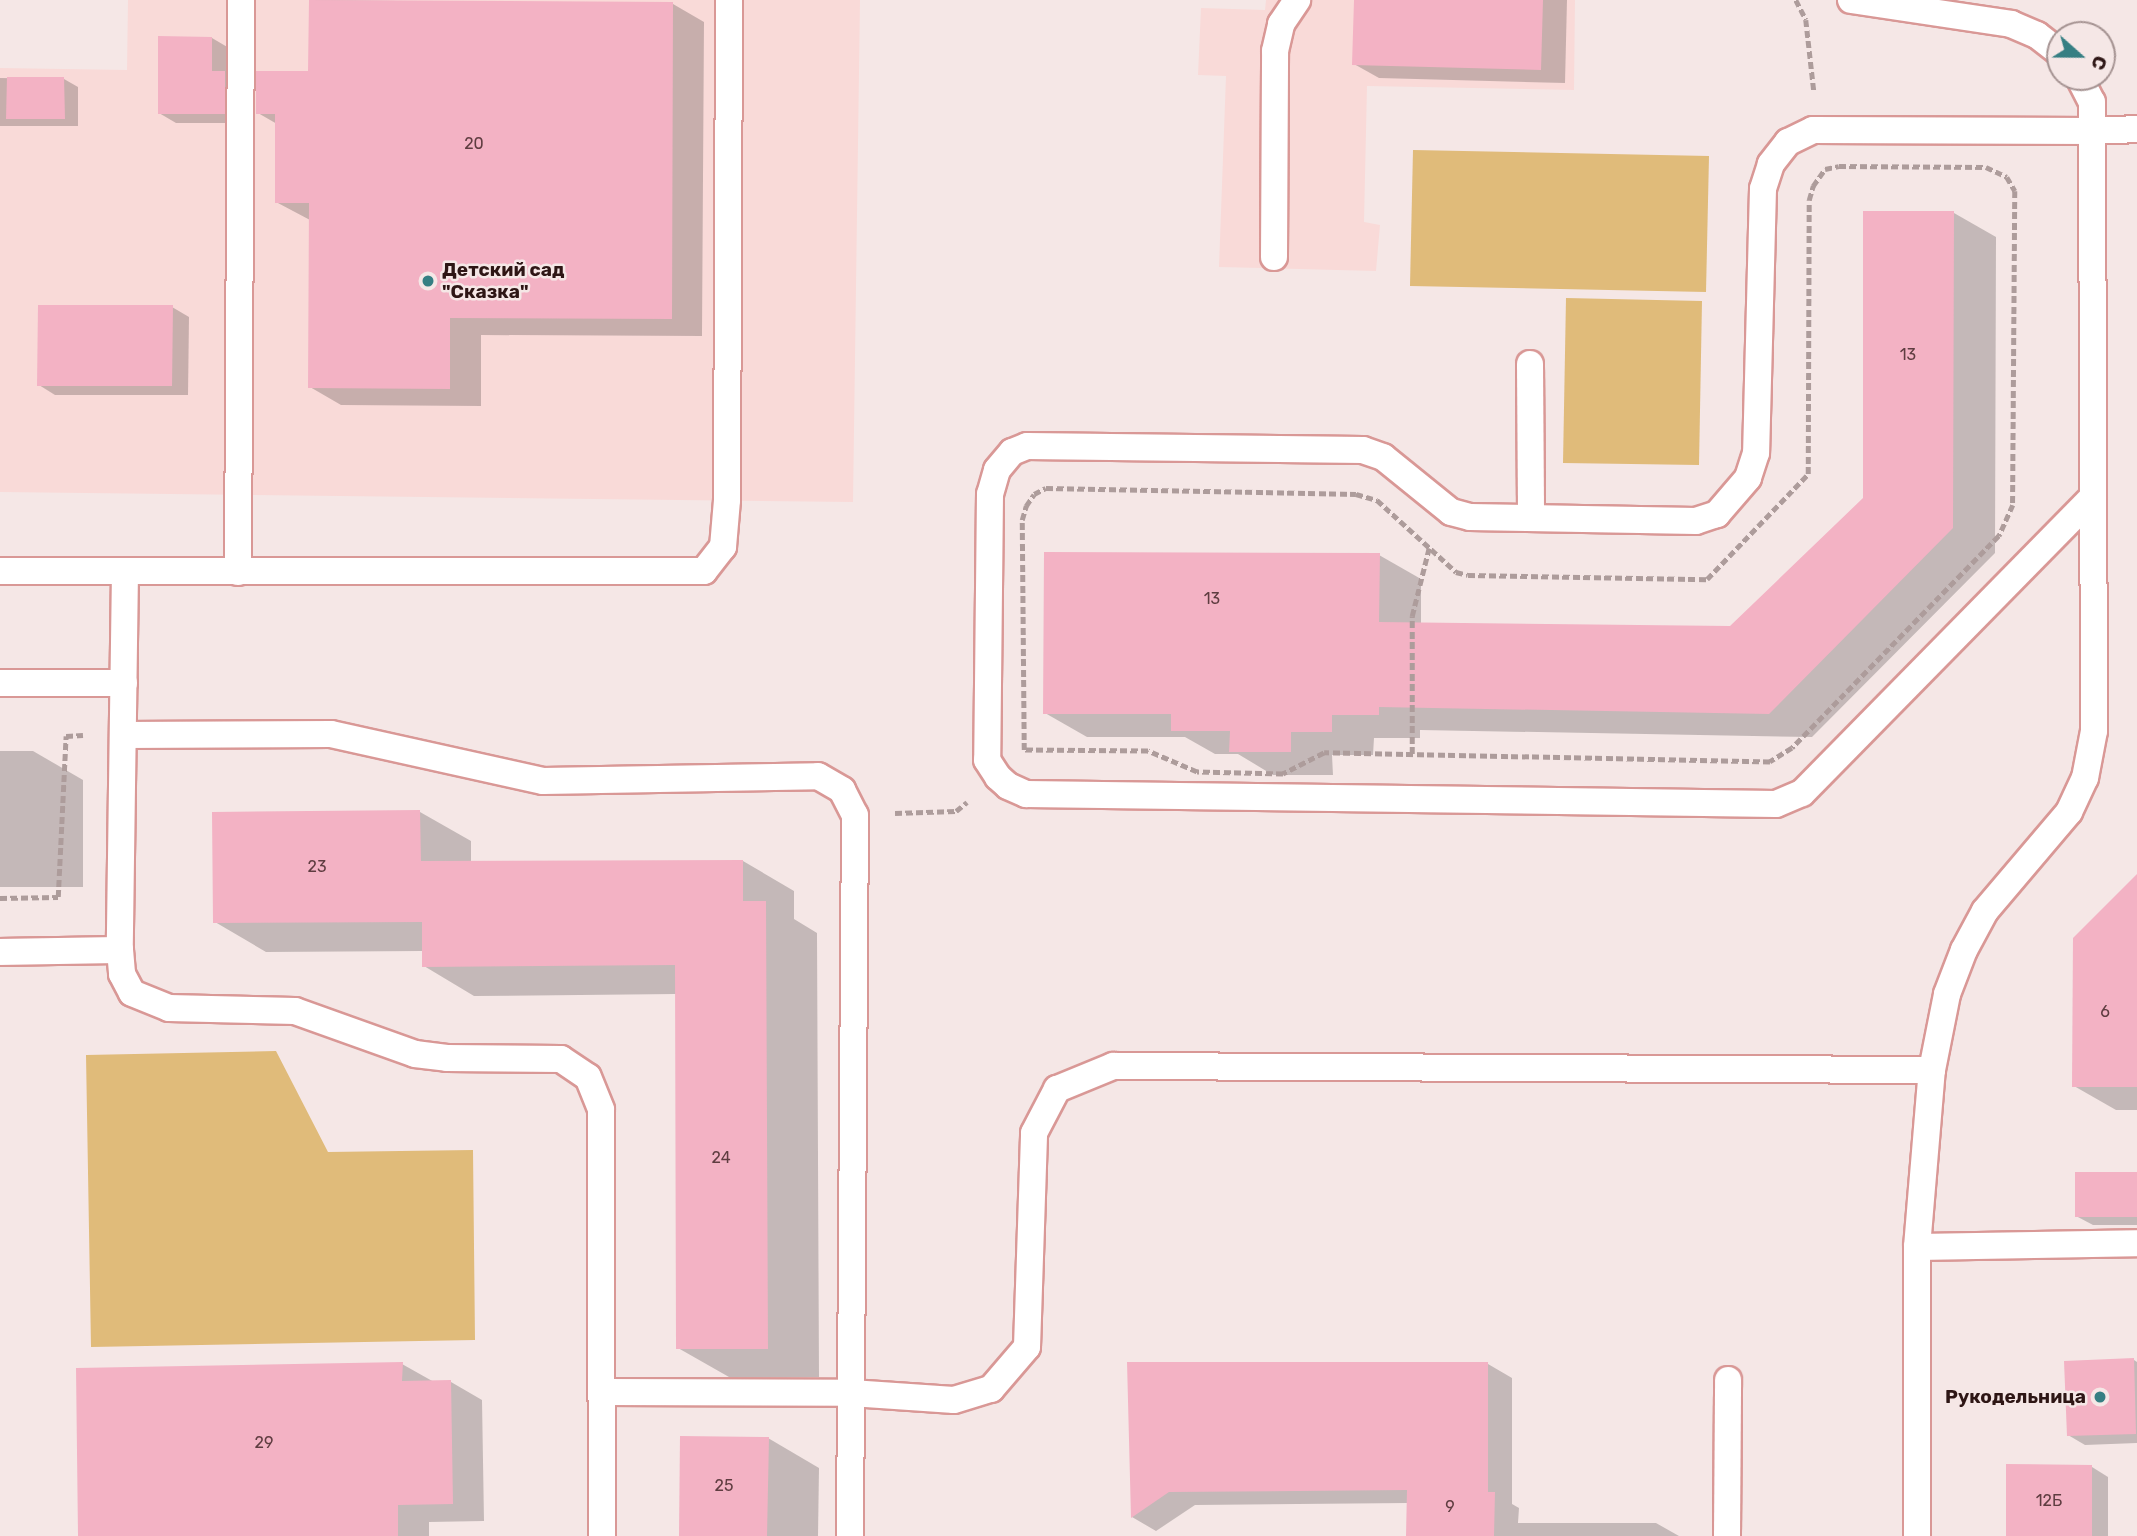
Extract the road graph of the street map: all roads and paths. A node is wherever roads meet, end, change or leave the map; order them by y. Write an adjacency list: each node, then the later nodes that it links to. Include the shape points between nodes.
1 (241, 0): 18 (lane)
2 (729, 0): 18 (lane, via 727,500 723,547 704,571)
3 (1297, 0): 11 (lane, via 1281,24 1275,51)
4 (1796, 0): 9 (path, via 1806,20 1814,85)
5 (1851, 0): 6 (lane, via 2011,24)
6 (2046, 42)
7 (2086, 91): 10 (lane, via 2092,102)
8 (2137, 129): 10 (lane)
9 (1812, 130): 10 (lane); 14 (lane, via 1788,142 1771,164 1763,190 1756,453 1748,478 1717,514 1696,521)
10 (2092, 131): 13 (lane)
11 (1273, 257)
12 (1531, 364): 14 (lane)
13 (2092, 498): 23 (lane, via 1802,793 1776,804 1026,794); 28 (lane, via 2094,732 2085,778 2069,812 1985,911 1964,950 1947,994)
14 (1531, 518): 23 (lane, via 1470,517 1451,512 1383,457 1363,450 1027,446 1012,452 997,470 990,494 987,760)
15 (1429, 548): 22 (path, via 1412,616)
16 (0, 571): 17 (lane)
17 (125, 571): 18 (lane); 20 (lane)
18 (238, 572)
19 (0, 683): 20 (lane)
20 (124, 683): 21 (lane)
21 (122, 735): 24 (lane, via 331,734 542,781 818,776 842,789); 25 (path, via 66,736 58,897); 26 (lane)
22 (1412, 754)
23 (998, 777): 24 (path, via 956,811)
24 (855, 815): 33 (lane)
25 (0, 898)
26 (120, 950): 27 (lane); 32 (lane, via 122,974 132,993 169,1008 295,1011 415,1054 561,1059 588,1077 601,1110)
27 (0, 952)
28 (1932, 1070): 30 (lane); 33 (lane, via 1113,1066 1057,1089 1034,1133 1027,1346 991,1389 954,1400)
29 (2137, 1243): 30 (lane)
30 (1917, 1247): 37 (lane)
31 (1728, 1380): 36 (lane)
32 (604, 1392): 33 (lane); 34 (lane)
33 (851, 1393): 35 (lane)
34 (602, 1536)
35 (850, 1536)
36 (1727, 1536)
37 (1917, 1536)

